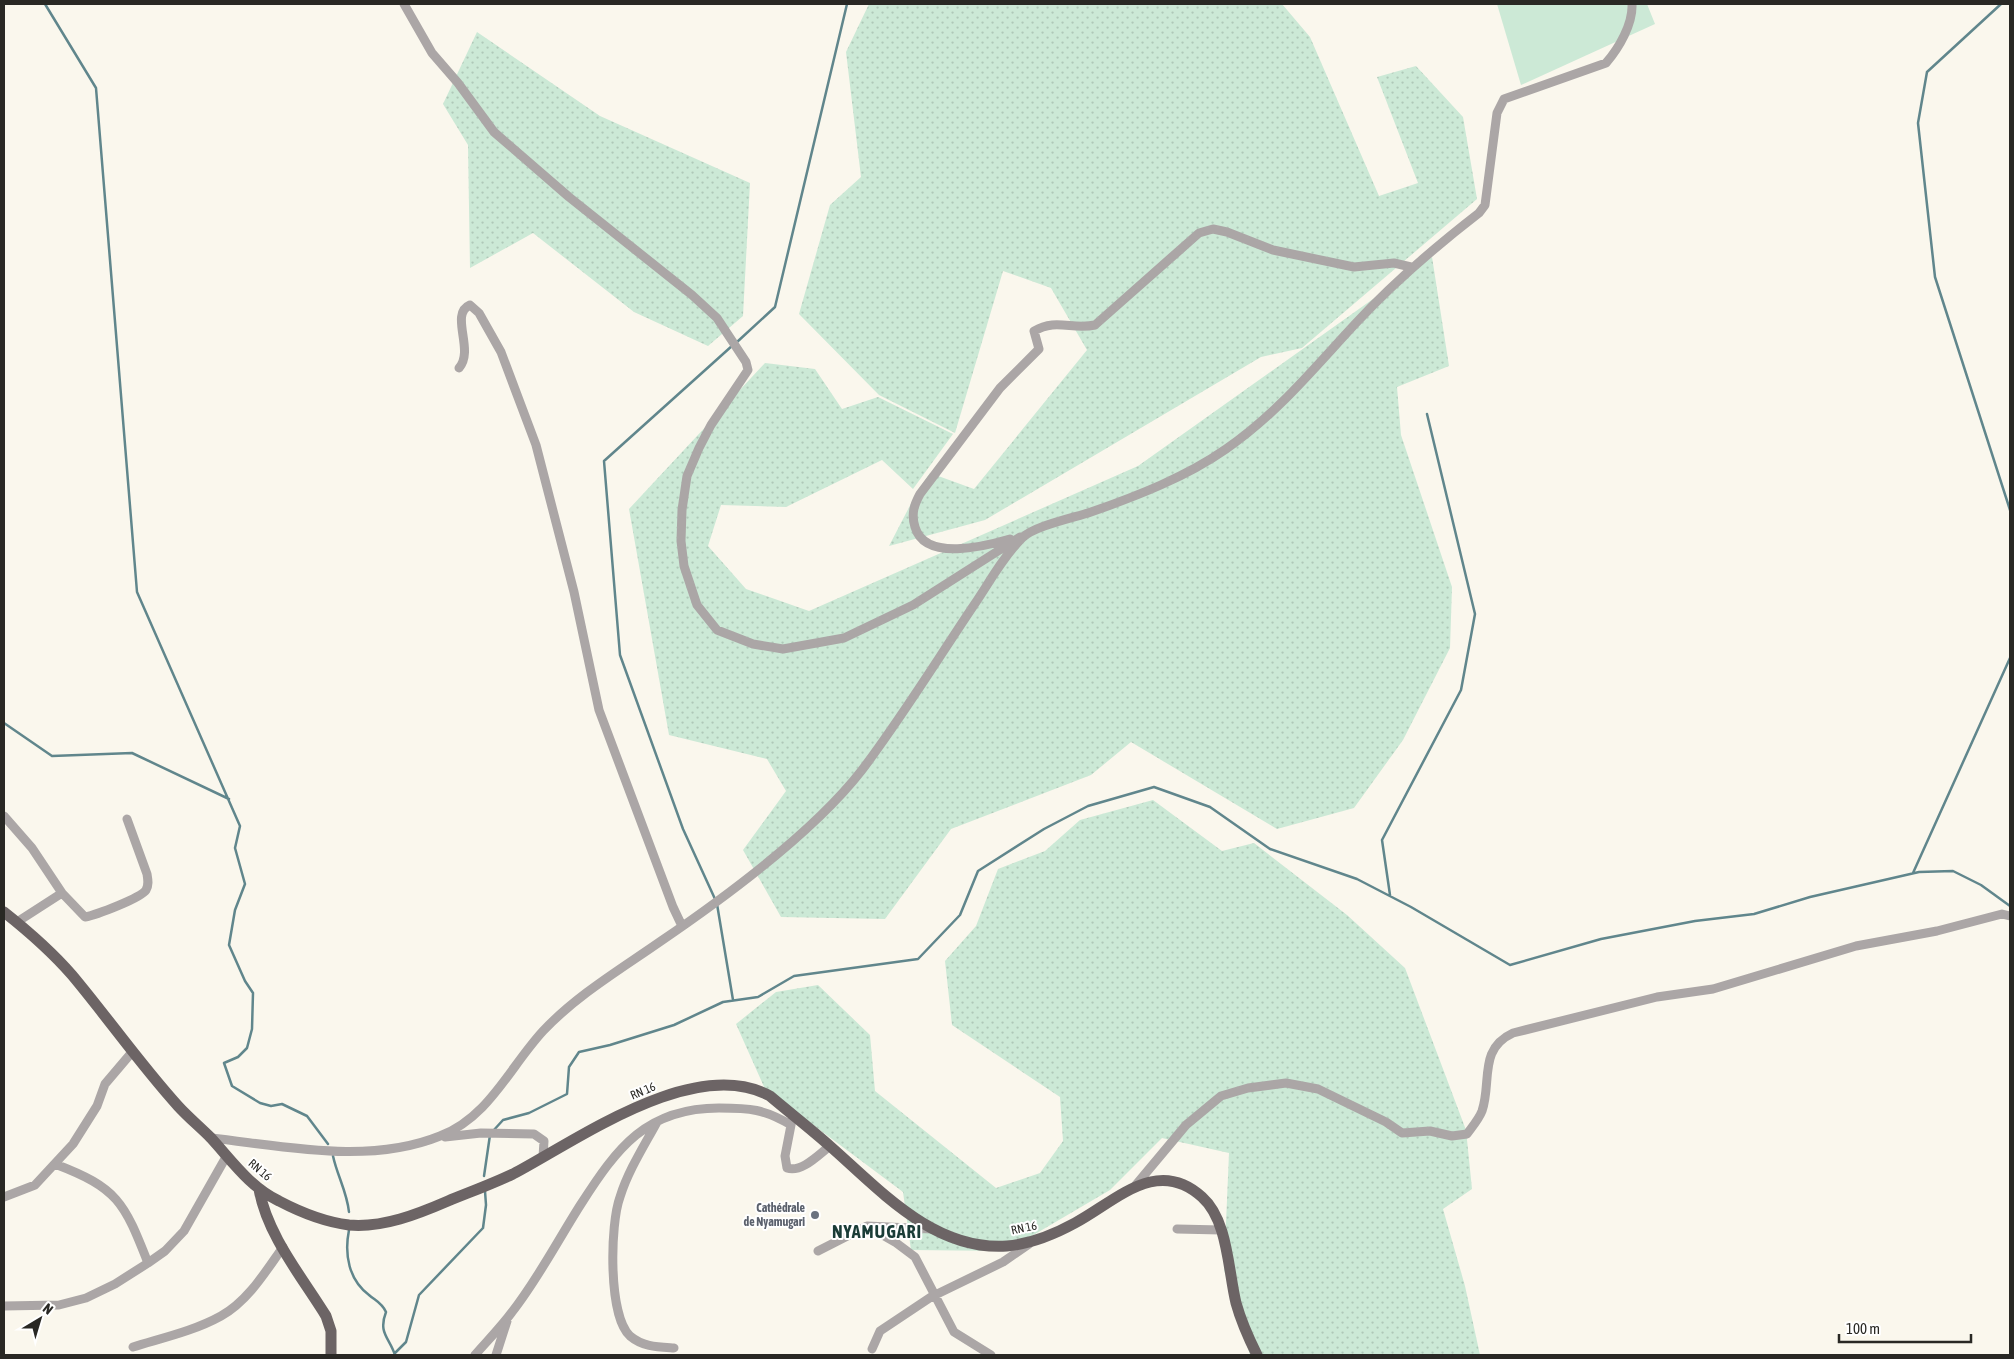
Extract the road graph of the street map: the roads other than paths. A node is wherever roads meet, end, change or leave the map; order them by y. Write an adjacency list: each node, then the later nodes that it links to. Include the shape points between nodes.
1 (404, 4): 5 (street, via 432,53 494,132 692,295 717,318 746,362 748,370 745,376 711,425 687,476 682,510 684,566 697,605 717,630 754,644 782,649 844,638 913,605)
2 (1632, 4): 3 (street, via 1617,50 1606,63 1504,99 1497,113 1485,205)
3 (1411, 267): 5 (street, via 1298,388 1225,450 1197,467 1128,498); 5 (street, via 1394,263 1354,267 1273,250 1213,229 1199,233 1095,325 1046,324 1034,331 1039,349 1000,388 920,494 914,505 913,519 919,536 928,544 952,549 985,546)
4 (459, 368): 12 (street, via 465,353 461,320 463,311 470,305 479,313 501,352 536,445 574,592 599,710)
5 (1025, 534): 12 (street, via 997,570 861,771 781,850)
6 (4, 816): 8 (street, via 32,848)
7 (127, 818): 8 (street, via 147,874 148,883 143,894 85,917)
8 (62, 893): 11 (street)
9 (4, 912): 11 (main road, RN 16 / RN 16)
10 (2010, 916): 22 (street, via 2002,914 1937,931 1856,946 1713,989 1657,997 1513,1032 1500,1039 1493,1049 1487,1068 1482,1111 1467,1134 1402,1133 1318,1089 1286,1083 1248,1088 1221,1096 1186,1125)
11 (17, 922): 13 (main road, RN 16 / RN 16, via 71,974)
12 (682, 926): 16 (street, via 561,1014 511,1070 486,1105 455,1129)
13 (134, 1051): 17 (main road, RN 16 / RN 16, via 177,1105); 21 (street, via 110,1077 82,1132)
14 (792, 1120): 15 (street, via 751,1108 702,1108); 18 (main road, RN 16 / RN 16); 18 (street, via 785,1156 787,1168 801,1167); 20 (main road, RN 16 / RN 16, via 770,1096 750,1087 697,1086 618,1117)
15 (657, 1122): 35 (street, via 629,1139 608,1162); 37 (street, via 623,1186 615,1212 615,1302 623,1328 630,1336 642,1344)
16 (437, 1137): 17 (street, via 394,1148 334,1151); 20 (street, via 481,1133 534,1134 544,1141)
17 (211, 1138): 19 (main road, RN 16 / RN 16)
18 (830, 1146): 26 (main road, RN 16 / RN 16, via 902,1208)
19 (226, 1157): 23 (main road, RN 16 / RN 16); 32 (street, via 184,1230 165,1251)
20 (543, 1157): 23 (main road, RN 16 / RN 16, via 510,1175 391,1222 349,1225 309,1215)
21 (55, 1164): 24 (street, via 35,1184); 32 (street, via 101,1184 114,1196 131,1220)
22 (1136, 1186): 28 (main road, RN 16 / RN 16, via 1172,1180 1187,1185 1212,1208); 29 (main road, RN 16 / RN 16, via 1049,1237)
23 (259, 1189): 30 (main road, via 263,1207)
24 (4, 1197)
25 (867, 1226): 26 (street); 31 (street); 33 (street, via 915,1257)
26 (932, 1229): 29 (main road, RN 16 / RN 16, via 976,1245 1007,1246)
27 (1177, 1229): 28 (street)
28 (1221, 1230): 43 (main road, RN 16 / RN 16, via 1236,1304)
29 (1031, 1242): 33 (street, via 1003,1262)
30 (283, 1247): 36 (street, via 256,1284 222,1315 199,1326); 39 (main road, via 326,1316 331,1331)
31 (818, 1251)
32 (148, 1263): 34 (street, via 86,1298 59,1305)
33 (934, 1296): 38 (street, via 880,1331); 42 (street, via 954,1332)
34 (4, 1306)
35 (509, 1316): 40 (street); 41 (street)
36 (133, 1347)
37 (674, 1348)
38 (872, 1349)
39 (331, 1355)
40 (475, 1355)
41 (496, 1355)
42 (991, 1355)
43 (1258, 1355)

